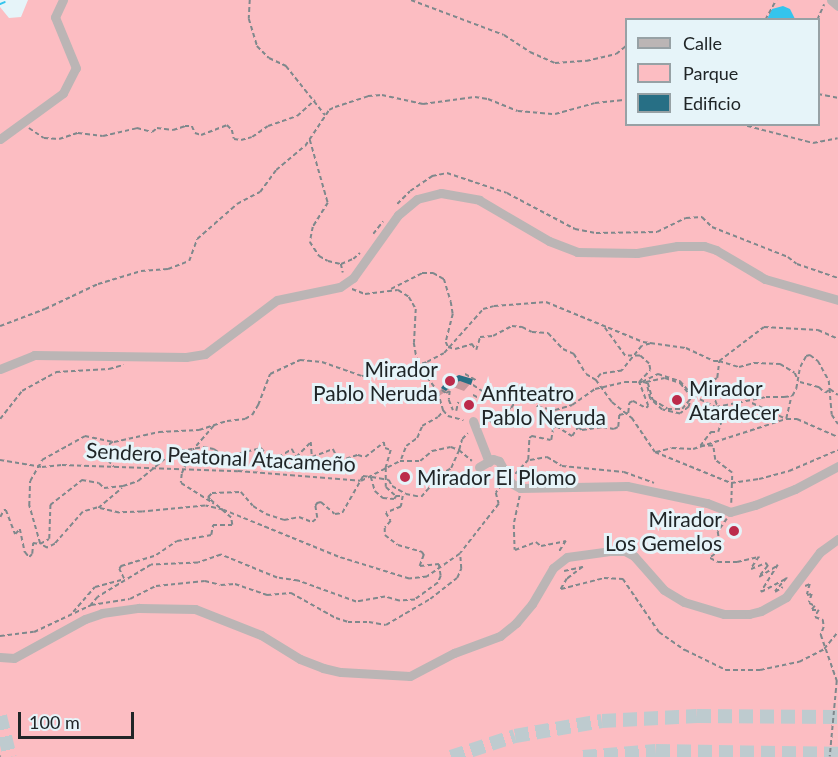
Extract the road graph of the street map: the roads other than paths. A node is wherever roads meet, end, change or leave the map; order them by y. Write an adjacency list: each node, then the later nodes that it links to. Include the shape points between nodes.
1 (63, 0): 4 (street, bridge, via 55,17 76,68 63,93)
2 (831, 0): 3 (street)
3 (838, 6)
4 (0, 139)
5 (838, 300): 6 (street, via 765,279 704,246 637,253 570,250 479,200 441,193 417,199 398,214 357,273 340,287 277,300 205,354 34,355)
6 (0, 369)
7 (473, 421): 8 (street)
8 (489, 462): 9 (street, via 499,461 509,479 520,488 627,486 741,510 795,489); 10 (street)
9 (838, 466)
10 (479, 467)
11 (838, 538): 12 (street, via 820,552 786,597 749,614 724,614 674,596 634,556 625,552 567,557 553,568 532,604 500,636 454,653 410,676 323,668 261,635 195,609 109,612 85,619 14,658)
12 (0, 657)

